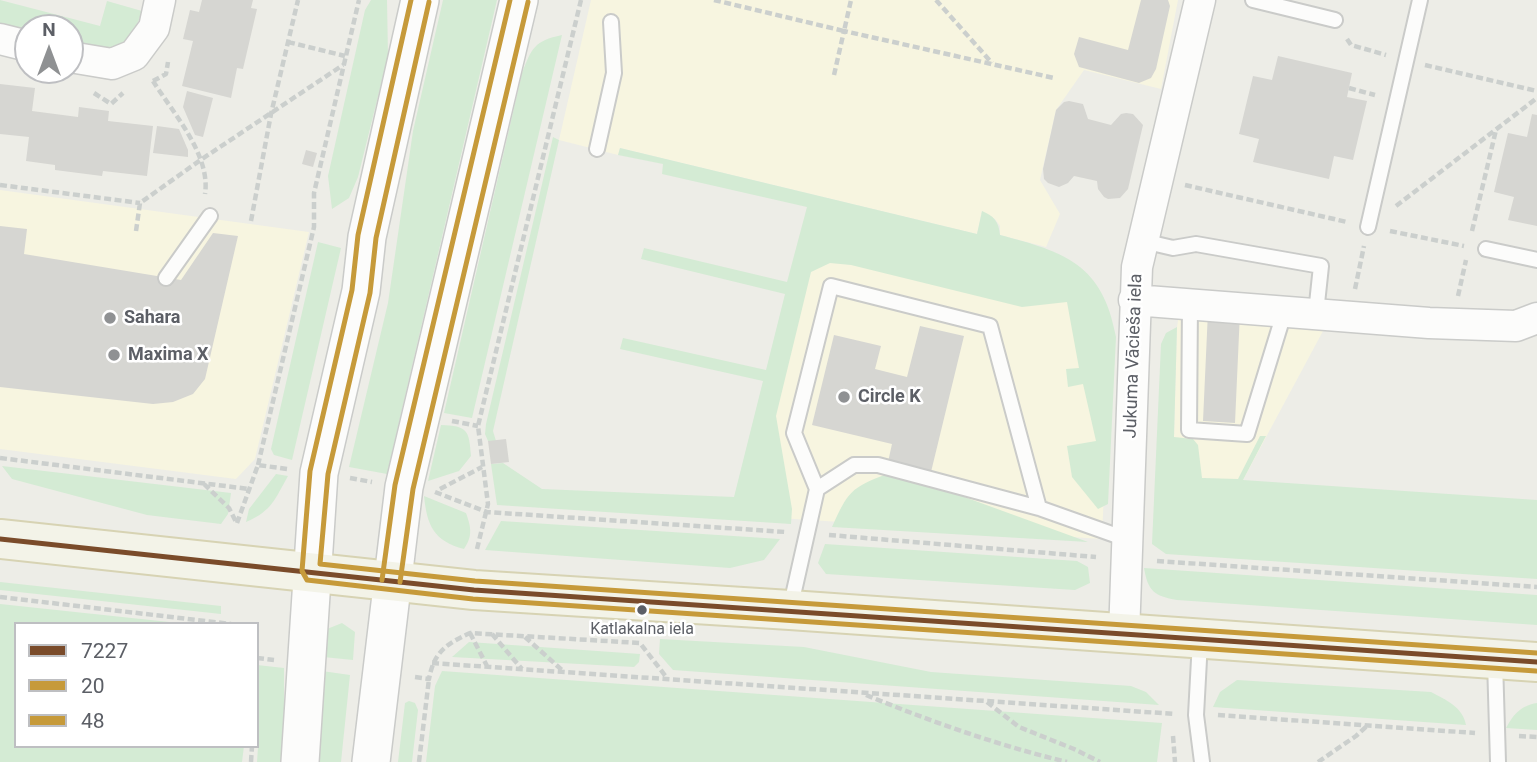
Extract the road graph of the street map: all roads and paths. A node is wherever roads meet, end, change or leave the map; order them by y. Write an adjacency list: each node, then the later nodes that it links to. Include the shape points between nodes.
1 (160, 0): 17 (street, via 154,28)
2 (298, 0): 16 (path)
3 (359, 0): 18 (path)
4 (420, 0): 65 (street, via 319,473)
5 (519, 0): 66 (street, via 404,486)
6 (581, 0): 50 (path, via 478,426)
7 (714, 0): 15 (path)
8 (851, 0): 15 (path)
9 (936, 0): 20 (path)
10 (1200, 0): 29 (street, Jukuma Vācieša iela)
11 (1253, 0): 13 (lane)
12 (1420, 0): 34 (lane)
13 (1335, 20)
14 (611, 22): 27 (lane, via 614,73)
15 (844, 31): 20 (path); 22 (path)
16 (288, 42): 18 (path); 25 (path)
17 (134, 55): 19 (street, via 112,64); 28 (path)
18 (346, 56): 21 (path)
19 (84, 59)
20 (993, 64): 23 (path)
21 (344, 65): 25 (path); 49 (path, via 314,193 314,227)
22 (834, 75)
23 (1054, 78)
24 (1537, 98): 26 (path)
25 (271, 114): 28 (path); 33 (path)
26 (1496, 130): 34 (path); 37 (path)
27 (597, 149)
28 (202, 159): 31 (path); 32 (path)
29 (1157, 178): 34 (path); 36 (street, Jukuma Vācieša iela)
30 (0, 185): 31 (path)
31 (140, 203): 35 (path)
32 (207, 210): 40 (lane)
33 (251, 221)
34 (1368, 227): 37 (path); 45 (path)
35 (136, 230)
36 (1143, 241): 41 (street, Jukuma Vācieša iela); 44 (lane, via 1173,248 1196,244 1321,266)
37 (1468, 247): 38 (path); 47 (path)
38 (1486, 249): 39 (lane)
39 (1537, 260)
40 (166, 278)
41 (1134, 300): 42 (street); 64 (street, Jukuma Vācieša iela)
42 (1191, 304): 43 (street); 43 (lane, via 1189,430 1247,434)
43 (1286, 310): 44 (street)
44 (1316, 313): 45 (street)
45 (1349, 315): 47 (street)
46 (1537, 318): 47 (street, via 1516,326)
47 (1452, 324)
48 (0, 458): 53 (path)
49 (258, 464): 51 (path); 55 (path)
50 (482, 467): 58 (path); 60 (path)
51 (292, 469)
52 (348, 478): 54 (path)
53 (204, 483): 55 (path); 55 (path, via 237,523)
54 (384, 483)
55 (249, 489)
56 (817, 489): 59 (lane, via 855,464 878,465); 59 (lane, via 793,433 831,286 990,326); 61 (lane)
57 (425, 490): 58 (path)
58 (436, 492): 60 (path)
59 (1039, 508): 64 (lane)
60 (487, 512): 61 (path); 63 (path)
61 (807, 533): 64 (path); 69 (lane)
62 (0, 539): 65 (main road)
63 (477, 549)
64 (1129, 550): 67 (path); 73 (street, Jukuma Vācieša iela)
65 (311, 572): 66 (main road); 93 (street)
66 (391, 581): 69 (main road); 94 (street)
67 (1537, 587)
68 (0, 597): 70 (path)
69 (790, 610): 73 (main road)
70 (214, 622)
71 (470, 633): 72 (path); 80 (path, via 447,643); 81 (path)
72 (492, 634): 74 (path); 82 (path)
73 (1124, 635): 75 (main road)
74 (525, 636): 83 (path); 85 (path, via 640,643)
75 (1200, 640): 77 (main road); 89 (lane)
76 (259, 658): 78 (path)
77 (1495, 659): 79 (main road); 91 (lane)
78 (281, 661)
79 (1537, 662)
80 (432, 663): 81 (path); 86 (path)
81 (487, 667): 82 (path)
82 (523, 669): 83 (path)
83 (564, 671): 85 (path)
84 (410, 676): 86 (path)
85 (667, 678): 87 (path)
86 (429, 679): 95 (path)
87 (860, 692): 88 (path); 96 (path, via 1008,748)
88 (986, 701): 89 (path); 97 (path, via 1019,727)
89 (1196, 715): 90 (path); 98 (lane)
90 (1368, 725): 91 (path); 99 (path)
91 (1497, 735): 92 (path); 100 (lane)
92 (1537, 737)
93 (300, 762)
94 (371, 762)
95 (419, 762)
96 (1067, 762)
97 (1100, 762)
98 (1202, 762)
99 (1318, 762)
100 (1498, 762)

